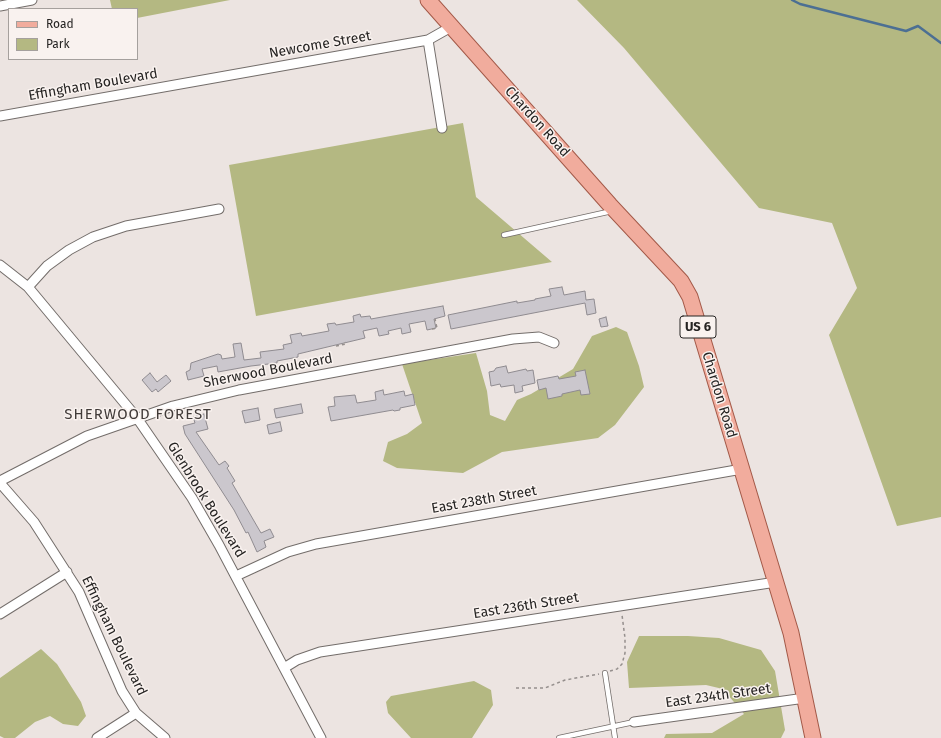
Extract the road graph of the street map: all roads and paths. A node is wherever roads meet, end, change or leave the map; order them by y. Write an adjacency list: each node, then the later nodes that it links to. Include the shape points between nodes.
1 (32, 0): 3 (street)
2 (428, 0): 4 (main road, Chardon Road / US 6)
3 (0, 6)
4 (451, 27): 5 (street, Newcome Street); 10 (main road, Chardon Road / US 6)
5 (428, 40): 6 (street, Newcome Street); 8 (street)
6 (191, 82): 7 (street, Effingham Boulevard)
7 (0, 116)
8 (442, 128)
9 (219, 209): 13 (street, via 126,226 93,237 47,266)
10 (615, 210): 11 (lane); 20 (main road, Chardon Road / US 6, via 682,281 690,297)
11 (504, 234)
12 (0, 264): 13 (street, Glenbrook Boulevard)
13 (28, 287): 19 (street, Glenbrook Boulevard)
14 (435, 319): 15 (path, via 437,328)
15 (432, 329)
16 (345, 342): 18 (path, via 346,344)
17 (554, 343): 19 (street, Sherwood Boulevard, via 534,336 513,339 239,390 173,406)
18 (336, 346)
19 (137, 418): 21 (street, Sherwood Boulevard, via 87,436); 23 (street, Glenbrook Boulevard, via 192,498)
20 (742, 469): 23 (street, East 238th Street, via 316,544 288,552); 24 (main road, Chardon Road / US 6)
21 (0, 482): 22 (street, Effingham Boulevard, via 34,522)
22 (67, 572): 26 (street); 31 (street, Effingham Boulevard, via 79,592 122,691)
23 (236, 576): 27 (street, Glenbrook Boulevard)
24 (776, 582): 25 (street, East 236th Street); 30 (main road, Chardon Road / US 6, via 791,633)
25 (620, 605): 27 (street, East 236th Street, via 320,652 296,660); 28 (path, via 625,652 622,664 617,669)
26 (0, 614)
27 (284, 668): 37 (street, Glenbrook Boulevard)
28 (605, 672): 29 (path, via 565,680 545,688); 33 (lane)
29 (516, 688)
30 (805, 698): 32 (street, East 234th Street); 40 (main road, Chardon Road / US 6)
31 (136, 713): 35 (street); 36 (street, Effingham Boulevard)
32 (634, 722): 33 (lane)
33 (613, 726): 34 (lane); 39 (lane)
34 (573, 736): 38 (lane)
35 (97, 738)
36 (165, 738)
37 (320, 738)
38 (559, 738)
39 (616, 738)
40 (813, 738)

